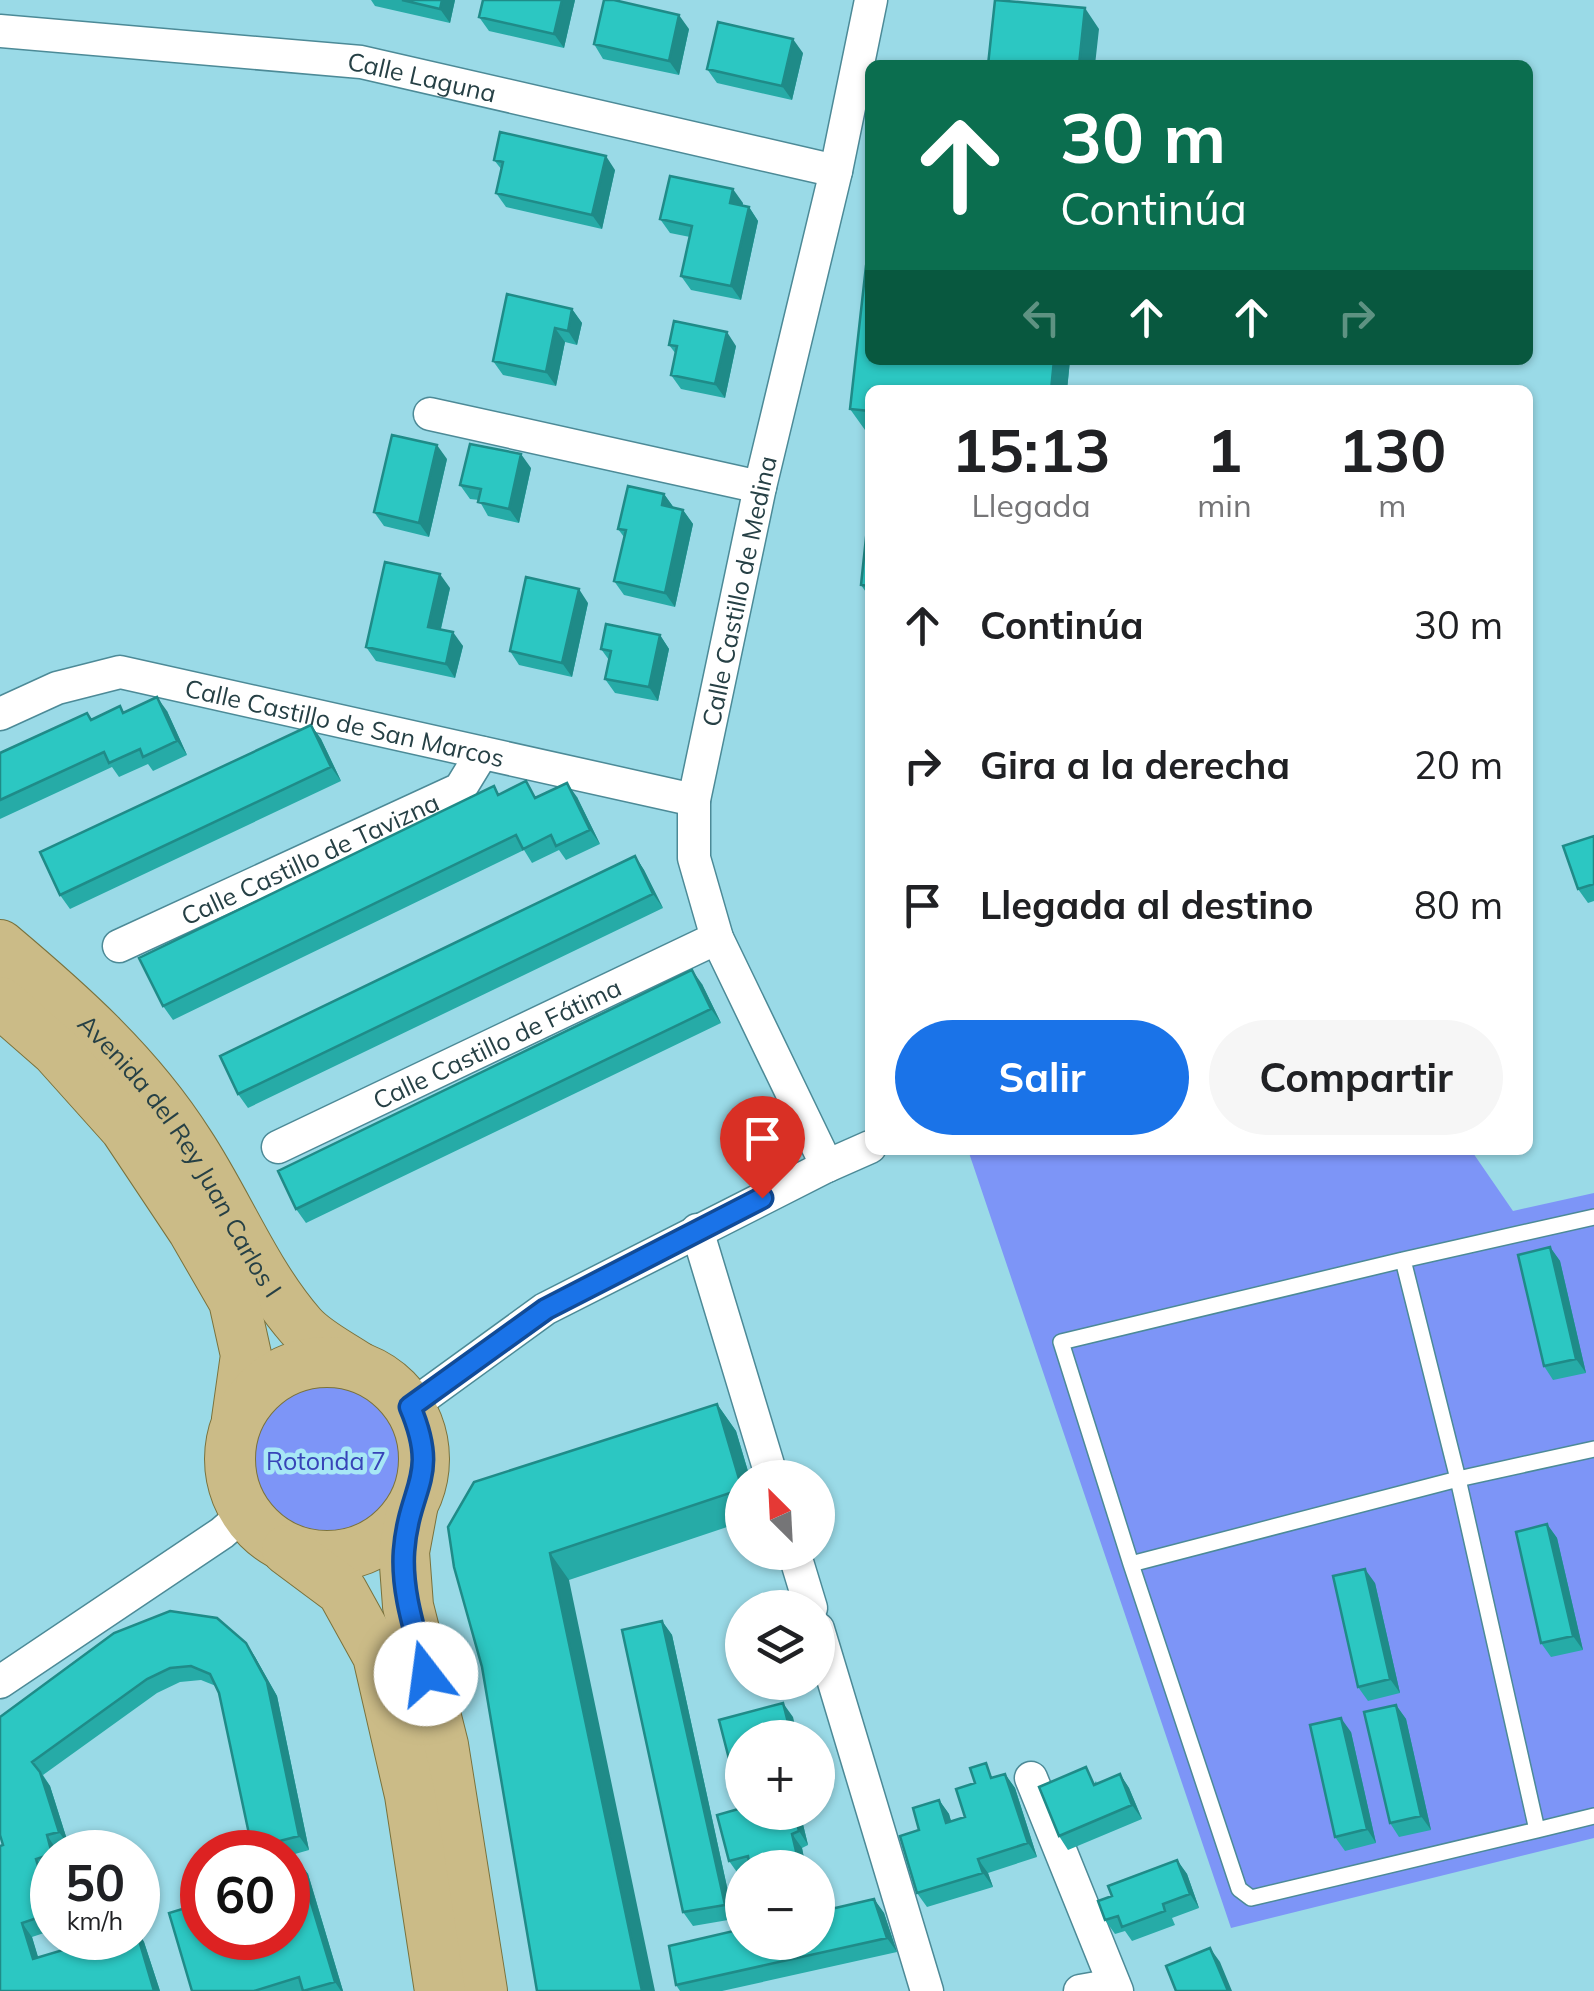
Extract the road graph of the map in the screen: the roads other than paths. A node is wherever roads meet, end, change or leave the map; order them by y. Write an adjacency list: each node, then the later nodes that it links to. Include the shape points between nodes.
1 (872, 0): 3 (street, Calle Castillo de Medina)
2 (0, 31): 3 (street, Calle Laguna, via 361,62)
3 (836, 172): 5 (street, Calle Castillo de Medina)
4 (430, 414): 5 (street)
5 (760, 487): 8 (street, Calle Castillo de Medina)
6 (0, 714): 7 (street, Calle Castillo de San Marcos, via 57,688 120,672)
7 (482, 753): 8 (street, Calle Castillo de San Marcos); 11 (street, Calle Castillo de Tavizna, via 460,789)
8 (694, 800): 9 (street, Calle Castillo de Medina, via 694,858)
9 (717, 938): 13 (street, Calle Castillo de Fátima); 15 (street, Calle Castillo de Medina)
10 (0, 945): 19 (main road, Avenida del Rey Juan Carlos I, via 138,1074 189,1143 257,1264 303,1328)
11 (119, 946)
12 (0, 1002): 21 (main road, Avenida del Rey Juan Carlos I, via 126,1128 234,1301 246,1354)
13 (278, 1147)
14 (865, 1149): 15 (street)
15 (826, 1166): 17 (street)
16 (1594, 1217): 18 (lane)
17 (697, 1230): 20 (street, via 546,1309); 23 (street)
18 (1403, 1260): 24 (lane); 27 (lane, via 1062,1342)
19 (357, 1366): 20 (main road, via 390,1384); 21 (main road, via 330,1361 275,1376)
20 (410, 1407): 25 (main road, via 425,1459)
21 (238, 1419): 26 (main road, via 231,1480)
22 (1594, 1449): 24 (lane)
23 (767, 1460)
24 (1458, 1479): 27 (lane); 32 (lane)
25 (412, 1508): 26 (main road, via 386,1538 327,1557 298,1553); 35 (main road, via 404,1552 408,1606 443,1746)
26 (262, 1529): 28 (street, via 222,1533); 34 (main road, via 342,1591 378,1656 410,1795)
27 (1131, 1564): 32 (lane, via 1239,1889 1251,1898)
28 (0, 1682)
29 (835, 1687): 36 (street)
30 (1032, 1778): 33 (street)
31 (1594, 1816): 32 (lane)
32 (1537, 1830)
33 (1116, 1988): 37 (street)
34 (440, 1991)
35 (482, 1991)
36 (926, 1991)
37 (1080, 1991)

